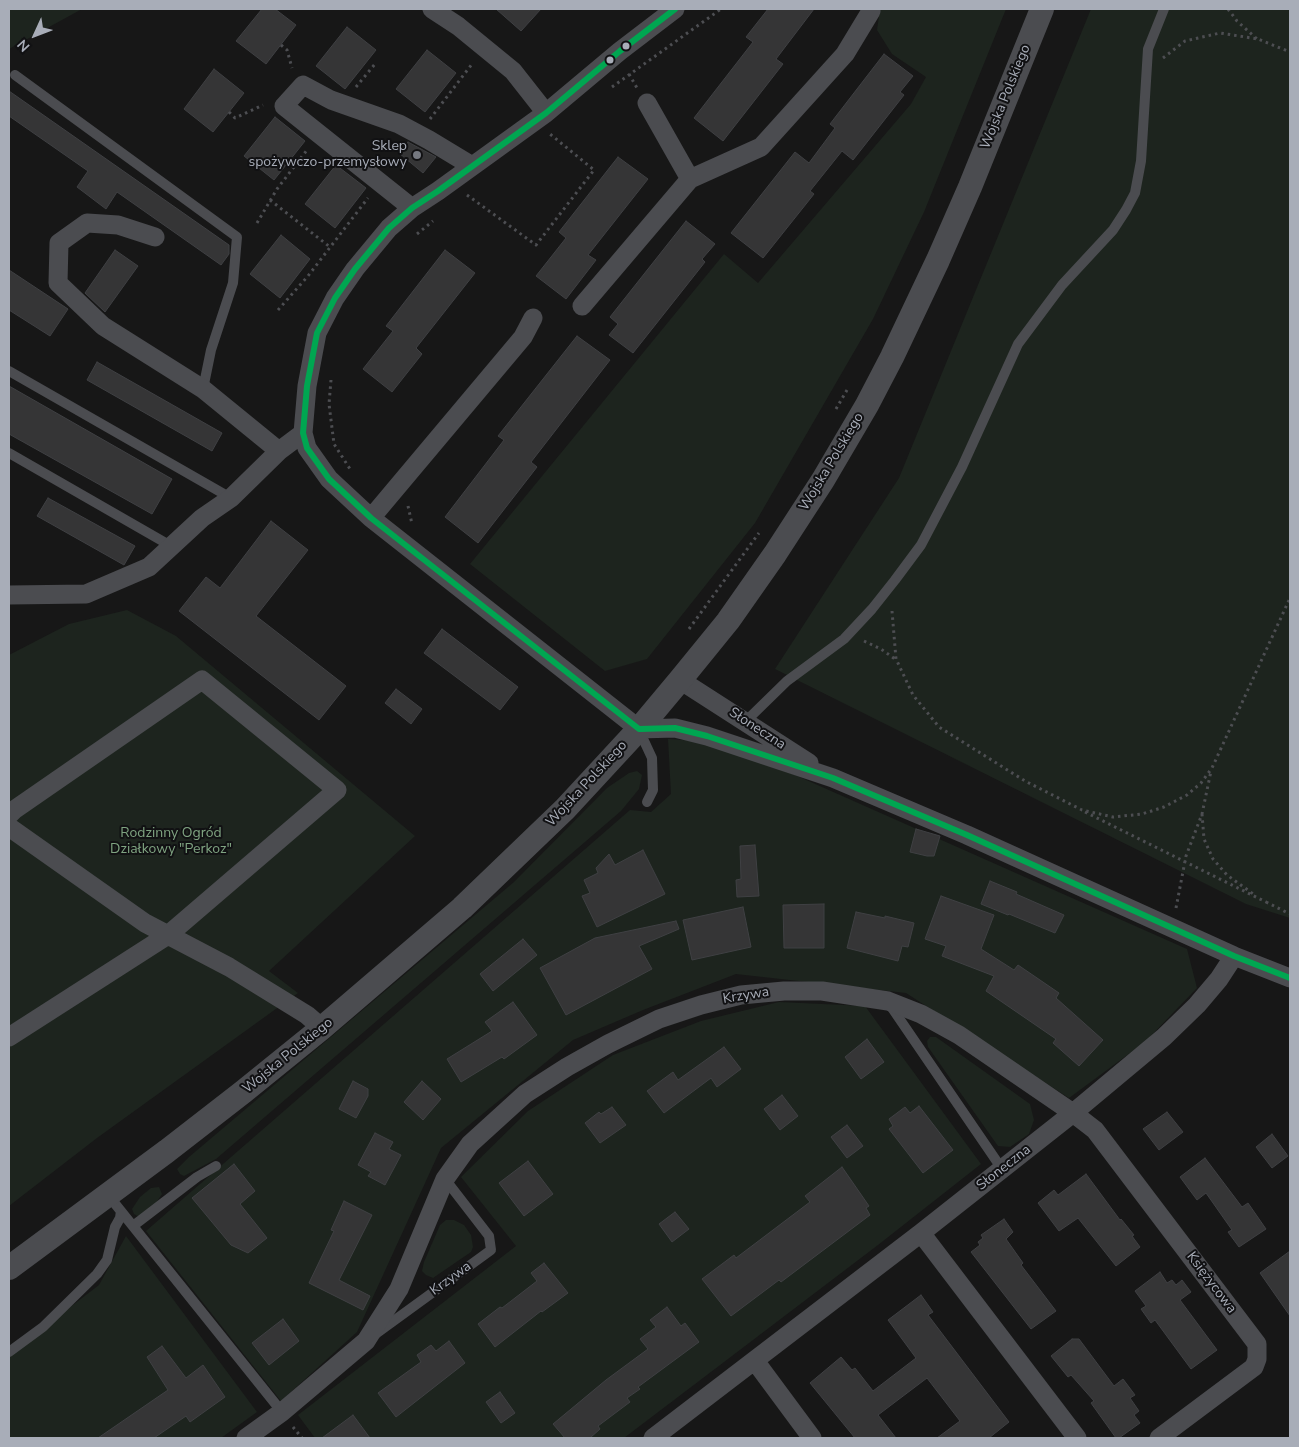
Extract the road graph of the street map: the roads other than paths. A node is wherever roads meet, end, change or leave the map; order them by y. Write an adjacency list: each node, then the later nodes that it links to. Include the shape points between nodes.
1 (432, 9): 8 (street, via 513,71)
2 (675, 9): 8 (street)
3 (870, 9): 10 (street, via 845,54 762,147)
4 (1042, 9): 24 (street, Wojska Polskiego, via 938,260 867,405 775,554 728,621)
5 (1164, 9): 25 (lane, via 1148,49 1141,161 1135,193 1113,230 1062,285 1018,344 962,467 921,545 894,582 844,639 787,681)
6 (15, 75): 16 (lane, via 237,236 233,283)
7 (647, 103): 10 (street)
8 (546, 113): 9 (street)
9 (472, 166): 11 (street); 11 (street, via 398,124 331,100 303,84 284,106)
10 (690, 179): 13 (street)
11 (412, 208): 17 (street, via 389,228 355,269 335,298 317,334 306,386)
12 (155, 237): 16 (street, via 118,225 87,223 59,244 58,283 103,326)
13 (582, 306)
14 (533, 318): 21 (street, via 523,337)
15 (9, 371): 20 (lane)
16 (202, 388): 18 (street)
17 (303, 433): 18 (street); 21 (street, via 307,448 329,479)
18 (279, 451): 20 (street)
19 (9, 453): 22 (lane)
20 (230, 498): 22 (street)
21 (371, 518): 26 (street)
22 (171, 546): 23 (street, via 149,567 86,594)
23 (9, 595)
24 (680, 680): 25 (street, Słoneczna); 26 (street, Wojska Polskiego)
25 (746, 721): 27 (street, Słoneczna)
26 (639, 729): 27 (street, Słoneczna, via 676,728); 28 (lane, via 652,758 653,790); 35 (street, Wojska Polskiego, via 565,809 462,908)
27 (833, 778): 32 (street, Słoneczna, via 967,834)
28 (647, 802)
29 (9, 815): 31 (street, via 202,680 337,790)
30 (9, 827): 31 (street, via 145,923)
31 (168, 935): 35 (street, via 307,1014); 36 (street)
32 (1234, 956): 33 (street, Słoneczna); 37 (street, Słoneczna, via 1219,979 1164,1037)
33 (1290, 978)
34 (888, 1001): 37 (street, Krzywa, via 959,1034); 39 (lane); 40 (street, Krzywa, via 822,991 740,994 658,1020 608,1044 525,1094 470,1144)
35 (322, 1028): 41 (street, Wojska Polskiego, via 220,1110)
36 (9, 1037)
37 (1073, 1113): 39 (street, Słoneczna); 53 (street, Księżycowa, via 1095,1130 1257,1344 1254,1367)
38 (216, 1166): 42 (lane)
39 (1002, 1169): 43 (street, Słoneczna)
40 (445, 1179): 45 (street, Krzywa, via 399,1289); 45 (lane, Krzywa, via 489,1236 491,1250)
41 (114, 1203): 42 (lane); 44 (street, Wojska Polskiego); 46 (lane, via 120,1218 107,1260 43,1327)
42 (133, 1226): 48 (lane)
43 (921, 1233): 47 (street, Słoneczna); 52 (street)
44 (9, 1268)
45 (366, 1341): 48 (street, Krzywa)
46 (9, 1352)
47 (755, 1361): 50 (street, Słoneczna); 51 (street)
48 (282, 1412): 49 (street, Krzywa)
49 (246, 1438)
50 (653, 1438)
51 (812, 1438)
52 (1077, 1438)
53 (1159, 1438)

